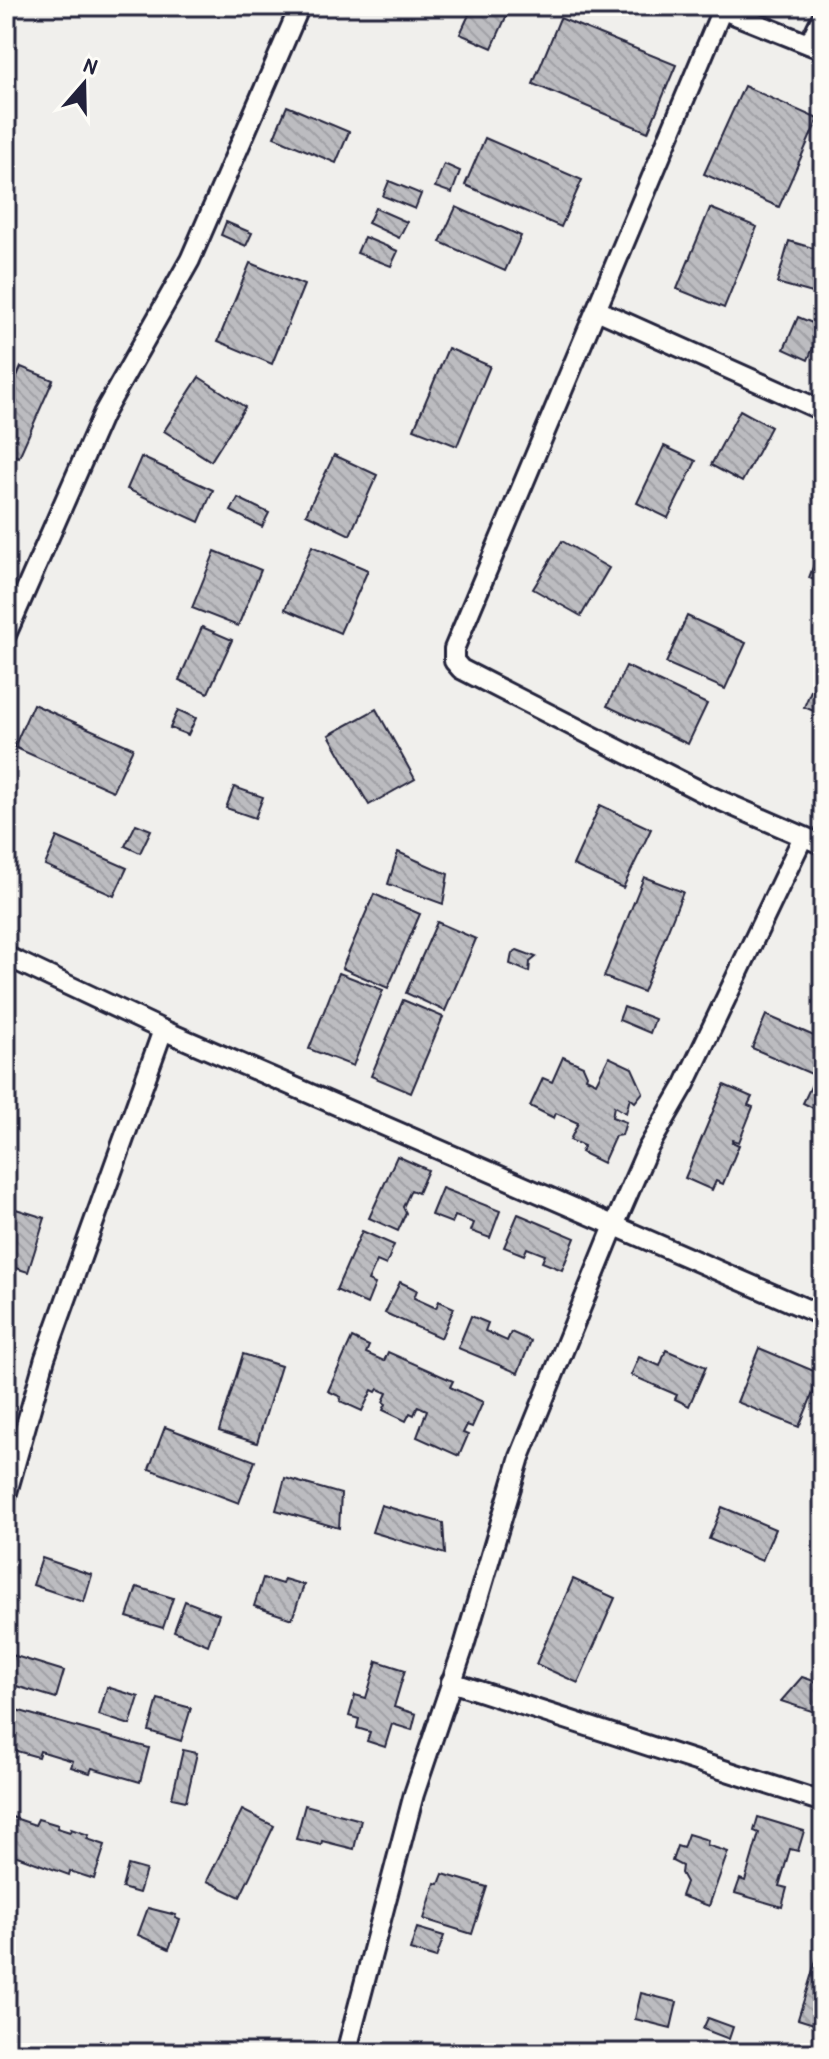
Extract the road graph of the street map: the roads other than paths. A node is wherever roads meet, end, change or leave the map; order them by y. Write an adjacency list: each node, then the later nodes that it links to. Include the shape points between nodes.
1 (300, 6): 7 (street, via 190,260 103,414)
2 (717, 9): 4 (street); 5 (street)
3 (823, 15): 4 (street)
4 (816, 47)
5 (597, 310): 6 (street); 8 (street, via 454,649 454,661 710,796)
6 (823, 411)
7 (6, 635)
8 (803, 837): 9 (street); 12 (street)
9 (823, 845)
10 (6, 956): 11 (street)
11 (163, 1030): 12 (street); 14 (street, via 45,1358)
12 (614, 1226): 13 (street); 15 (street, via 520,1457)
13 (823, 1316)
14 (6, 1496)
15 (451, 1682): 16 (street); 17 (street, via 414,1794)
16 (823, 1802)
17 (346, 2053)

